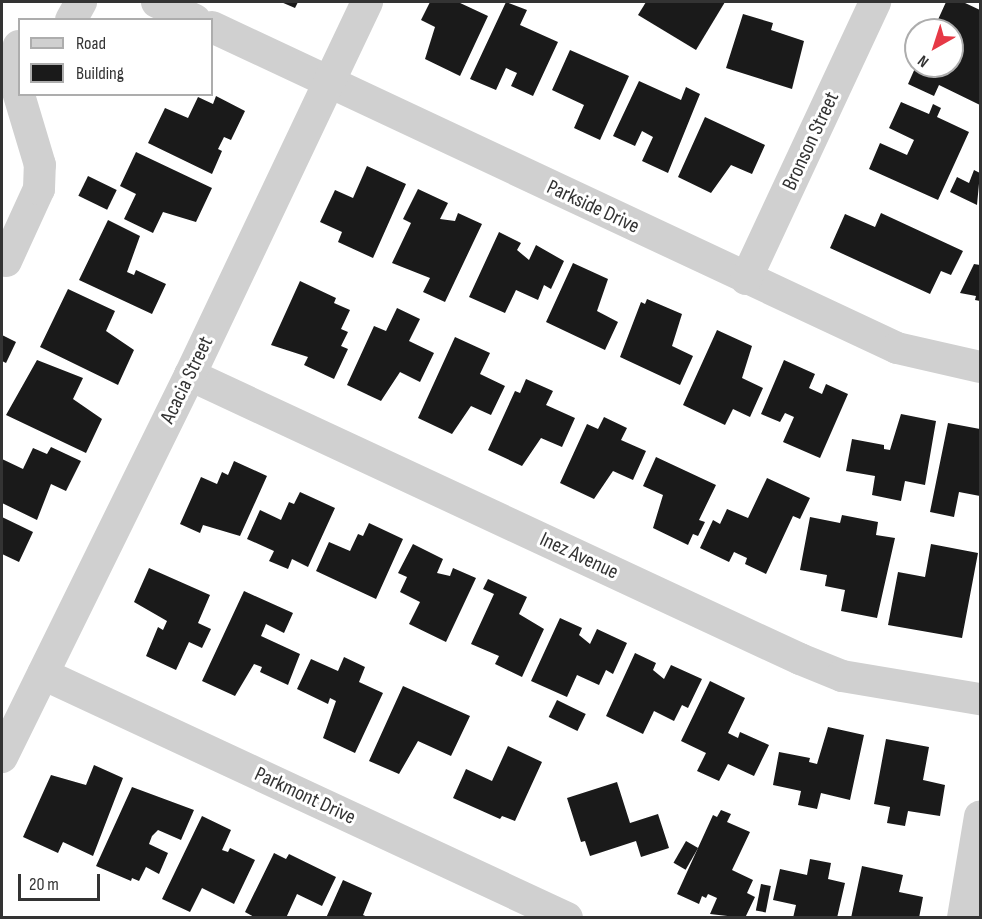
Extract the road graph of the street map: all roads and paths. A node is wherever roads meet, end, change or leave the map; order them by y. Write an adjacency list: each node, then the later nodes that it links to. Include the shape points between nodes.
1 (81, 2): 5 (street)
2 (157, 2): 6 (street)
3 (367, 2): 11 (street, Acacia Street)
4 (875, 2): 15 (street, Bronson Street)
5 (72, 18)
6 (191, 18)
7 (213, 27): 11 (street, Parkside Drive)
8 (2, 38): 9 (street)
9 (18, 46)
10 (18, 59): 12 (street)
11 (330, 81): 15 (street, Parkside Drive); 17 (street, Acacia Street)
12 (18, 92)
13 (19, 96): 14 (street, via 40,165 39,189)
14 (6, 261)
15 (746, 279): 16 (street, Parkside Drive, via 897,348)
16 (981, 367)
17 (190, 375): 18 (street, Acacia Street); 19 (street, Inez Avenue, via 810,663 842,676)
18 (43, 674): 20 (street, Acacia Street); 22 (street, Parkmont Drive)
19 (981, 699)
20 (2, 757)
21 (981, 816): 24 (street)
22 (520, 908): 23 (street, Parkmont Drive)
23 (567, 918)
24 (963, 918)

